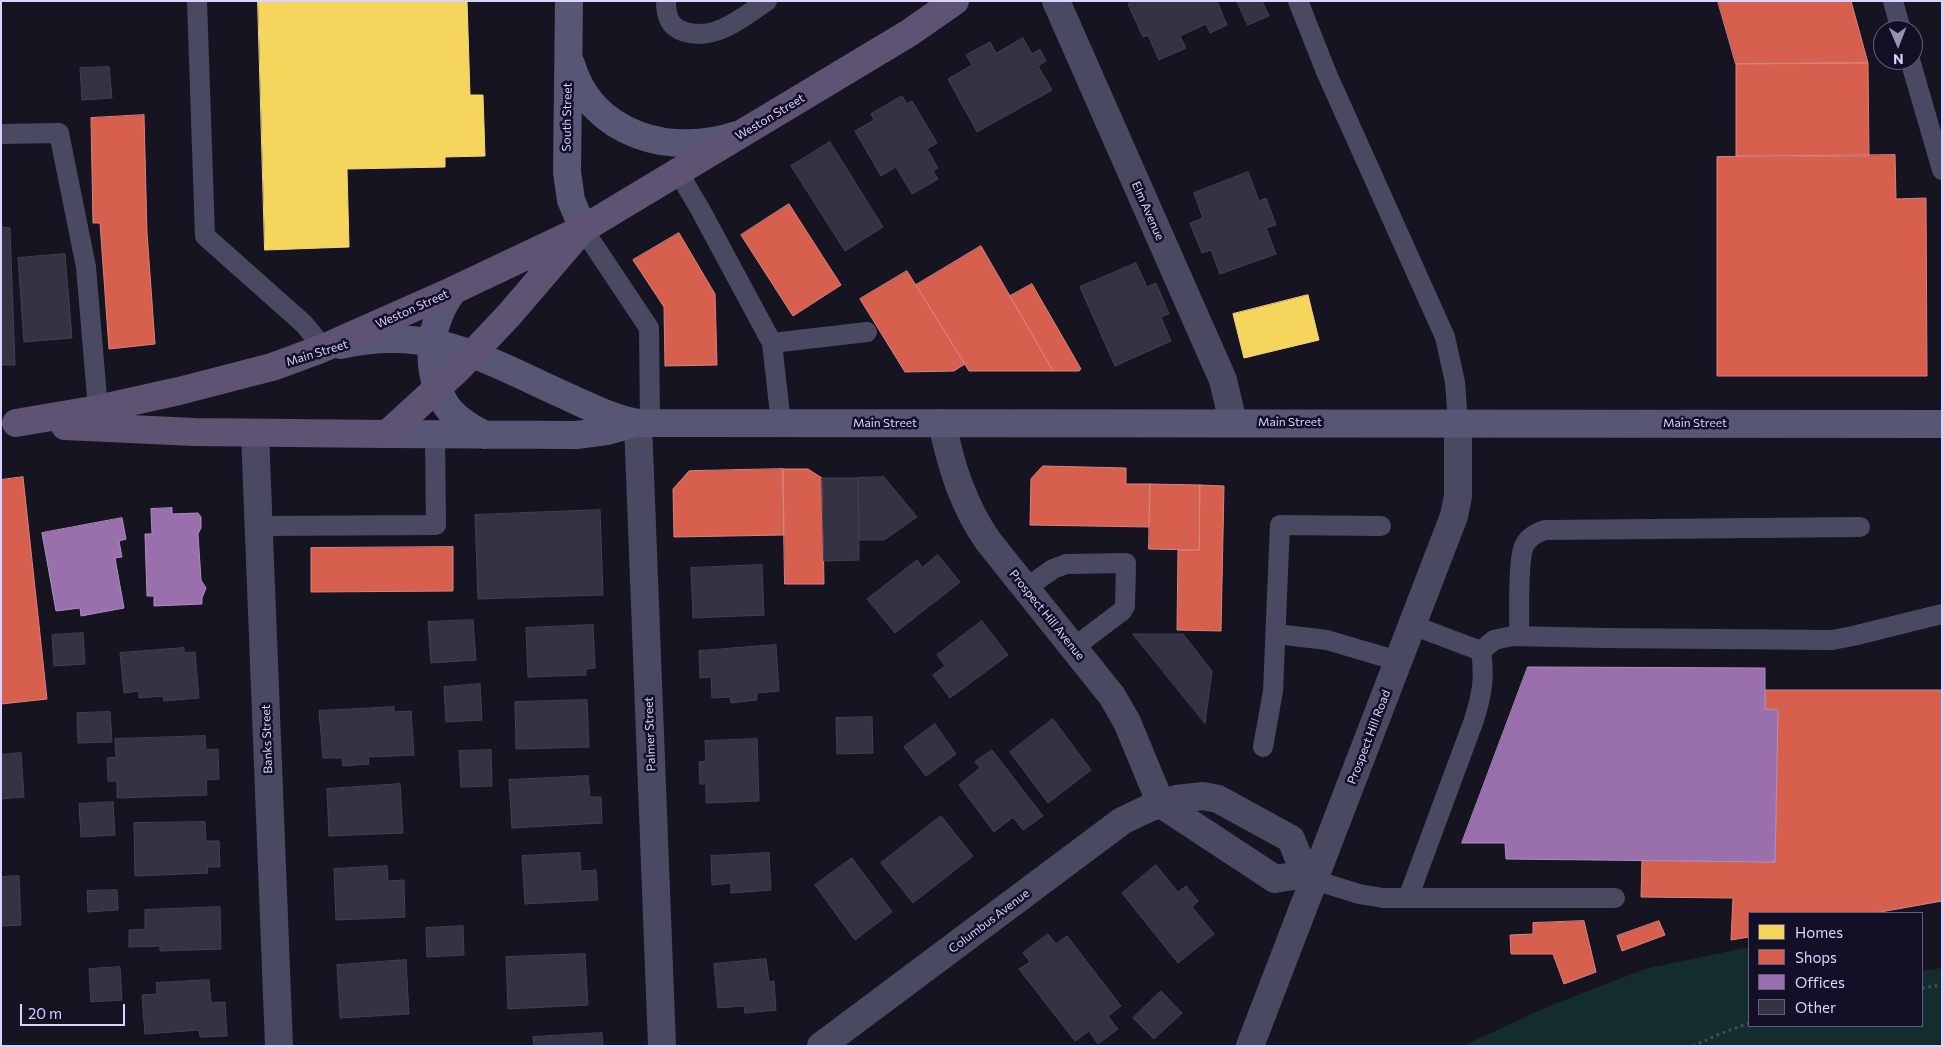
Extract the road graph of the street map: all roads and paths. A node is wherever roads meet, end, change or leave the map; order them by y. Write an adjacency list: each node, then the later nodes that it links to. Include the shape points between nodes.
1 (197, 1): 21 (lane, via 205,236 304,324)
2 (569, 1): 10 (main road, South Street)
3 (666, 1): 4 (lane, via 668,20 673,26 701,34 730,25)
4 (767, 1)
5 (955, 1): 12 (main road, Weston Street, via 909,33)
6 (1056, 1): 25 (street, Elm Avenue, via 1223,380)
7 (1298, 1): 26 (lane, via 1330,81 1443,332 1455,382)
8 (1893, 1): 9 (lane)
9 (1898, 20)
10 (568, 48): 12 (main road, via 580,88 597,111 617,126 653,139 684,142 716,140); 16 (main road, South Street, via 568,179 571,200)
11 (1913, 70): 14 (lane)
12 (745, 132): 15 (main road, Weston Street)
13 (1, 134): 24 (lane, via 59,133 86,267)
14 (1942, 170)
15 (678, 172): 16 (main road, Weston Street); 20 (lane)
16 (583, 229): 17 (main road, Weston Street); 22 (main road, Weston Street); 27 (lane, via 649,328)
17 (454, 290): 19 (main road, via 439,314); 21 (main road, Weston Street)
18 (867, 332): 20 (lane)
19 (433, 342): 21 (main road, Main Street, via 404,338 374,339); 22 (main road, Main Street); 23 (main road, via 432,362)
20 (772, 343): 28 (lane)
21 (322, 349): 24 (main road, Main Street, via 222,380)
22 (473, 354): 23 (main road, Weston Street); 27 (main road, Main Street, via 611,416)
23 (438, 390): 33 (main road, Weston Street); 35 (main road, via 452,413)
24 (98, 409): 30 (main road, Main Street)
25 (1233, 422): 26 (main road, Main Street); 29 (main road, Main Street)
26 (1458, 422): 31 (main road, Main Street); 41 (street, Prospect Hill Road, via 1455,511)
27 (644, 423): 28 (main road, Main Street); 35 (main road, Main Street, via 576,435); 56 (street, Palmer Street)
28 (781, 423): 29 (main road, Main Street)
29 (942, 423): 39 (street, Prospect Hill Avenue, via 955,477 973,518)
30 (8, 424): 32 (main road, Main Street)
31 (1942, 424)
32 (255, 433): 33 (main road, Main Street); 36 (street, Banks Street)
33 (387, 434): 34 (main road, Main Street)
34 (434, 435): 35 (main road, Main Street); 36 (lane, via 436,525)
35 (485, 435)
36 (259, 526): 55 (street, Banks Street)
37 (1381, 526): 42 (lane, via 1280,525)
38 (1860, 527): 43 (lane, via 1545,530 1528,540 1522,553)
39 (1026, 588): 44 (street, Prospect Hill Avenue); 44 (lane, via 1066,564 1126,563 1125,606 1122,611)
40 (1942, 614): 43 (lane, via 1832,640)
41 (1412, 625): 45 (lane); 46 (street, Prospect Hill Road)
42 (1276, 634): 46 (lane, via 1327,640); 47 (lane, via 1273,691)
43 (1519, 636): 45 (lane, via 1494,640)
44 (1073, 648): 48 (street, Prospect Hill Avenue, via 1120,708)
45 (1481, 651): 50 (lane, via 1482,696)
46 (1398, 661): 49 (street, Prospect Hill Road)
47 (1263, 747)
48 (1161, 804): 49 (street, via 1275,879); 49 (street, via 1195,796 1210,796 1226,802 1291,839); 57 (street, Columbus Avenue, via 1122,821)
49 (1309, 877): 50 (lane, via 1359,894); 58 (street, Prospect Hill Road)
50 (1408, 898): 51 (lane)
51 (1615, 898)
52 (1942, 985): 53 (path)
53 (1923, 988)
54 (1748, 1023): 59 (path)
55 (279, 1046)
56 (662, 1046)
57 (821, 1046)
58 (1250, 1046)
59 (1694, 1046)

